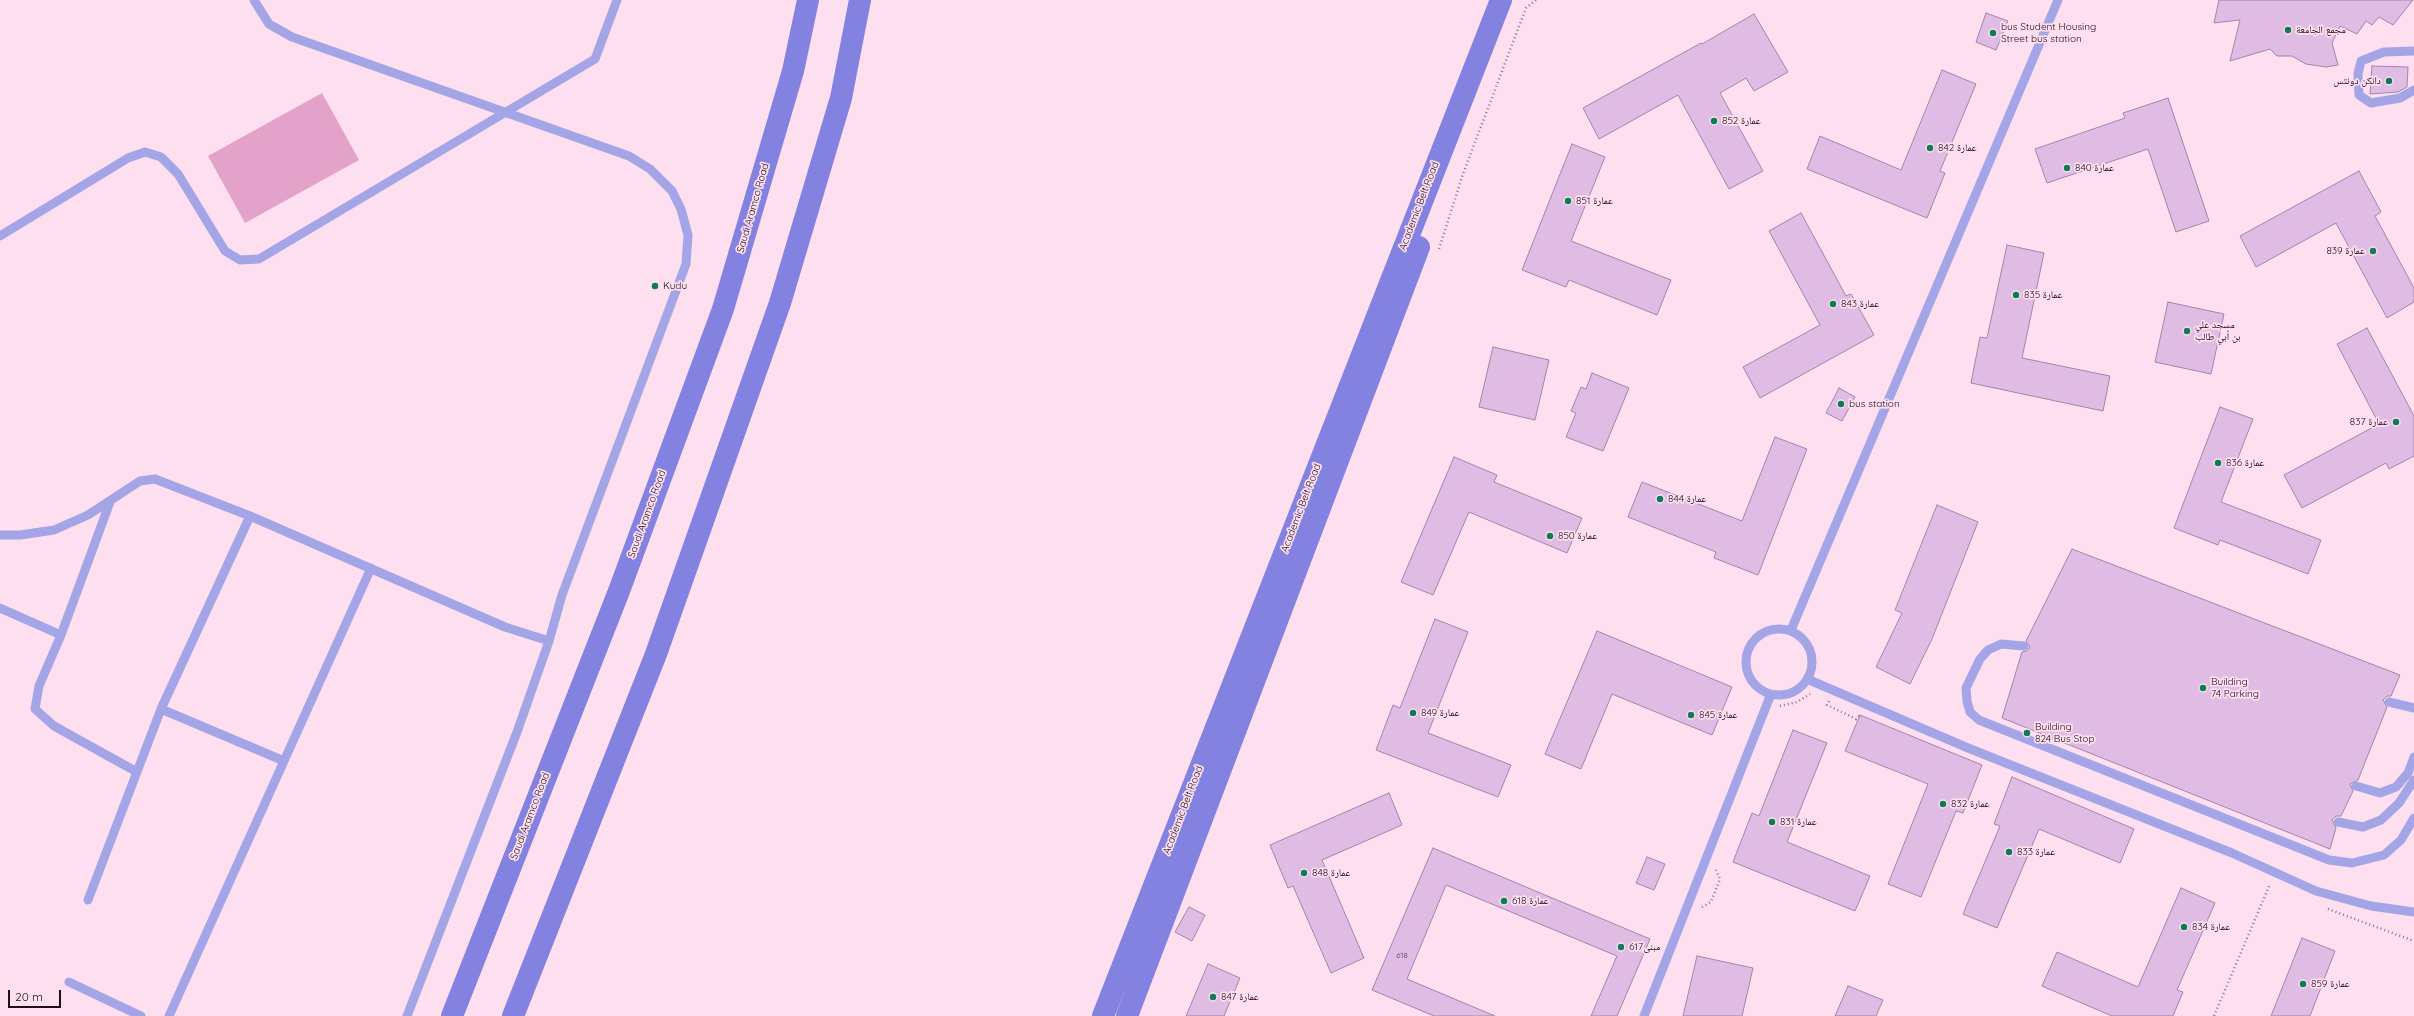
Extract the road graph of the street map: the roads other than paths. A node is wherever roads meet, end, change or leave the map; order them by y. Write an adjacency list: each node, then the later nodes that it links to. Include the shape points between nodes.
1 (254, 0): 10 (lane, via 269,24 292,37)
2 (617, 0): 10 (lane, via 595,59)
3 (808, 0): 39 (street, Saudi Aramco Road, via 793,71 723,309 619,591)
4 (860, 0): 40 (street, via 841,98 780,303 656,654)
5 (1501, 0): 41 (street, Academic Belt Road)
6 (1513, 0): 42 (street, Academic Belt Road, via 1461,129 1419,247)
7 (2058, 0): 17 (lane)
8 (2414, 51): 9 (lane, via 2384,52 2361,61 2358,74 2359,95 2371,103 2400,98)
9 (2414, 90)
10 (507, 112): 11 (lane, via 259,259 240,260 225,251 178,174 161,157 145,152 128,158); 19 (lane, via 629,156 650,169 672,191 681,209 688,235 686,264 681,279 562,595)
11 (0, 236)
12 (110, 502): 13 (lane, via 125,489 140,481 155,479); 14 (lane, via 54,530); 18 (lane)
13 (250, 516): 15 (lane); 25 (lane)
14 (0, 535)
15 (371, 568): 19 (lane, via 505,627); 27 (lane)
16 (0, 608): 18 (lane)
17 (1791, 630): 21 (lane, via 1806,642 1811,650 1812,665); 22 (lane, via 1775,629 1760,635 1747,652 1746,663 1753,683)
18 (61, 635): 28 (lane, via 39,686 35,709 54,726)
19 (549, 641): 38 (lane, via 517,732)
20 (2024, 646): 31 (lane, via 2001,644 1988,650 1980,659 1966,688 1970,712 1979,720 2329,860 2352,863 2384,855 2401,840)
21 (1807, 679): 22 (lane, via 1792,693); 34 (lane, via 1968,748 2232,853 2316,891 2372,906)
22 (1771, 694): 43 (lane)
23 (2389, 702): 24 (lane)
24 (2414, 708)
25 (161, 710): 27 (lane); 28 (lane)
26 (2414, 758): 30 (lane, via 2408,773 2396,787 2380,793)
27 (284, 761): 37 (lane)
28 (137, 772): 33 (lane)
29 (2414, 780): 32 (lane, via 2399,803 2381,820 2363,827)
30 (2356, 786)
31 (2414, 818)
32 (2338, 822)
33 (88, 900)
34 (2414, 912)
35 (70, 982): 36 (lane)
36 (142, 1016)
37 (169, 1016)
38 (407, 1016)
39 (452, 1016)
40 (513, 1016)
41 (1103, 1016)
42 (1126, 1016)
43 (1644, 1016)

